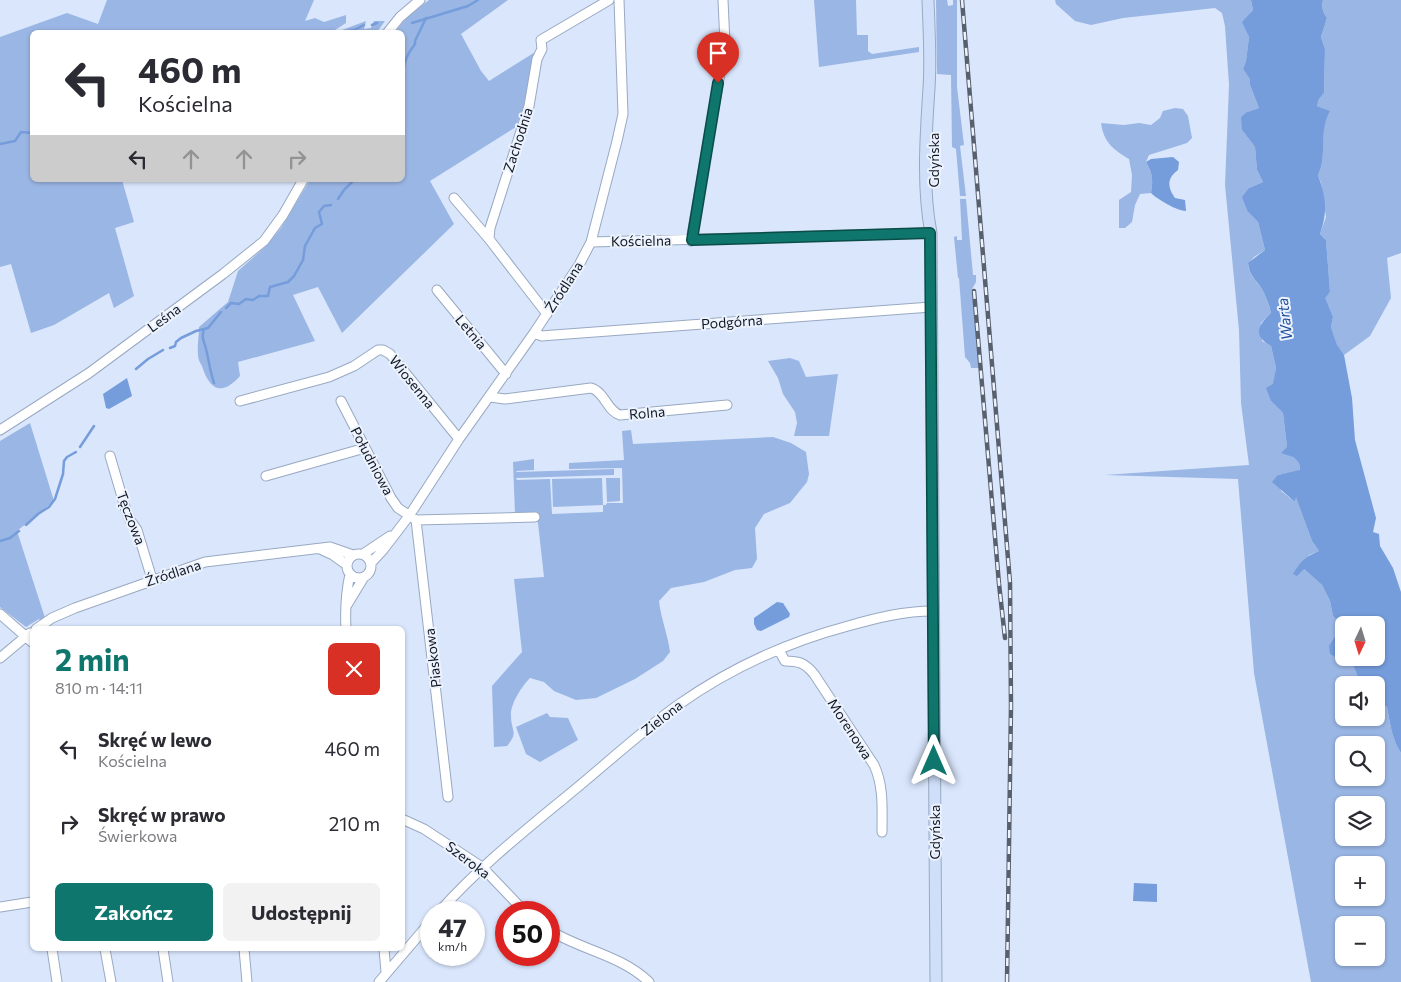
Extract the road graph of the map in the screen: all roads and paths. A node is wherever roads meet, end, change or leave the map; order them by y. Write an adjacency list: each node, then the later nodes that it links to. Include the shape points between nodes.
1 (420, 0): 6 (street)
2 (610, 0): 10 (street, Zachodnia, via 542,40 529,106)
3 (619, 0): 12 (street, Źródlana, via 623,114)
4 (723, 0): 11 (street, via 725,44)
5 (928, 0): 9 (main road, Gdyńska, via 927,201)
6 (390, 30)
7 (302, 182): 22 (street, Leśna, via 264,241 89,373)
8 (454, 198): 10 (street)
9 (930, 233): 11 (street, Kościelna); 14 (main road, Gdyńska)
10 (488, 239): 15 (street)
11 (692, 240): 12 (street, Kościelna)
12 (591, 242): 15 (street, Źródlana)
13 (437, 290): 17 (street, Letnia)
14 (931, 307): 16 (street, Podgórna, via 554,336); 38 (main road, Gdyńska)
15 (547, 314): 16 (street, Źródlana)
16 (534, 333): 17 (street, Źródlana)
17 (506, 374): 18 (street, Źródlana)
18 (490, 397): 21 (street, Rolna, via 505,399 591,388 600,393 614,413 620,415); 23 (street, Źródlana)
19 (240, 401): 23 (street, Wiosenna, via 329,377 354,366 374,351 383,350)
20 (341, 401): 24 (street, Południowa)
21 (727, 405)
22 (0, 430)
23 (459, 439): 28 (street, Źródlana)
24 (364, 448): 26 (street); 28 (street, Południowa, via 391,498)
25 (110, 456): 36 (street, Tęczowa)
26 (266, 476)
27 (535, 517): 28 (street)
28 (412, 518): 29 (street, Źródlana); 45 (street, Piaskowa)
29 (395, 533): 31 (street, Źródlana); 33 (street, Źródlana)
30 (320, 549): 32 (street, Źródlana, via 330,547); 34 (street, via 333,555); 36 (street, Źródlana, via 205,562)
31 (363, 554): 32 (street); 33 (street)
32 (353, 555): 34 (street, via 349,560)
33 (371, 563): 35 (street, via 370,571)
34 (349, 570): 35 (street, via 357,577); 37 (street)
35 (364, 577): 37 (street)
36 (152, 579): 40 (street, Źródlana, via 52,618)
37 (347, 605): 41 (street)
38 (933, 611): 43 (street, Zielona, via 858,623); 69 (main road, Gdyńska)
39 (0, 614): 42 (street)
40 (40, 626)
41 (346, 626)
42 (30, 636): 44 (street)
43 (779, 650): 47 (street, Morenowa, via 785,661 803,663 814,674 874,765 880,777); 48 (street, Zielona, via 718,680 678,705)
44 (0, 658)
45 (448, 797)
46 (405, 820): 48 (street, Szeroka, via 424,828)
47 (882, 832)
48 (482, 867): 49 (street, Zielona); 50 (street, Szeroka)
49 (450, 901)
50 (514, 901)
51 (30, 902): 52 (street)
52 (0, 907)
53 (420, 933): 55 (street)
54 (560, 936): 68 (street, via 621,962)
55 (405, 950)
56 (52, 951): 63 (street)
57 (106, 951): 64 (street)
58 (164, 951): 65 (street)
59 (244, 951): 66 (street)
60 (384, 951): 62 (street)
61 (405, 951): 62 (street)
62 (386, 972): 67 (street)
63 (57, 982)
64 (111, 982)
65 (168, 982)
66 (247, 982)
67 (379, 982)
68 (649, 982)
69 (936, 982)

